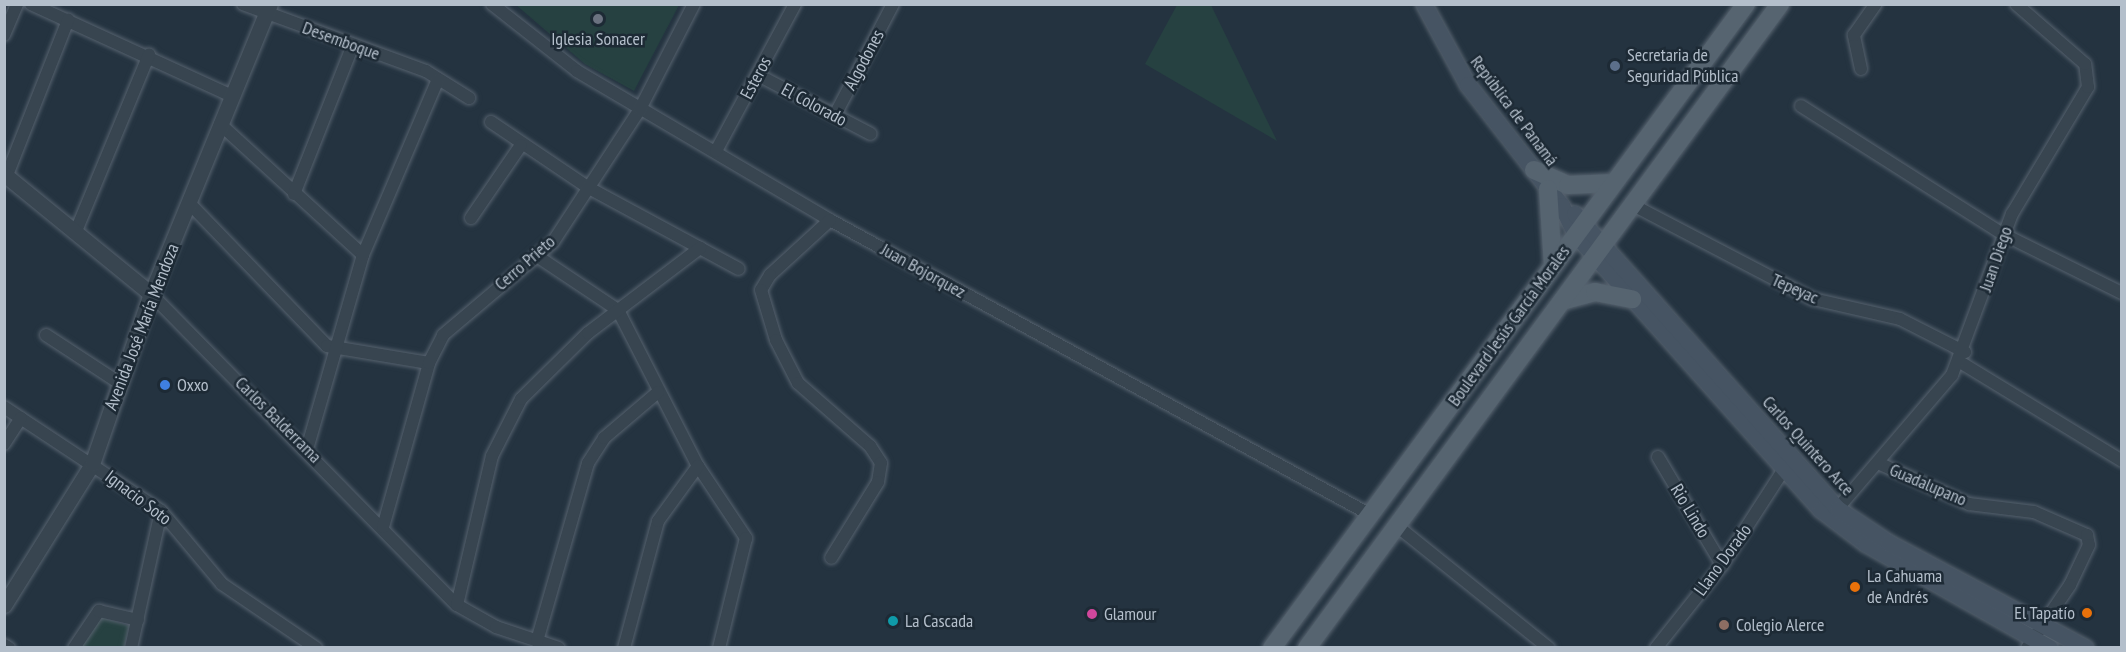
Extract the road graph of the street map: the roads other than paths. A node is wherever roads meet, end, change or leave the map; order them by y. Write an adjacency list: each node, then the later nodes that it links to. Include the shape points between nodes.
1 (17, 4): 15 (street)
2 (32, 4): 14 (street)
3 (243, 4): 13 (street, Desemboque)
4 (492, 4): 24 (street, Juan Bojorquez, via 556,57)
5 (694, 4): 24 (street, Cerro Prieto)
6 (795, 4): 19 (street, Esteros)
7 (893, 4): 25 (street, Algodones)
8 (1424, 4): 31 (main road, República de Panamá, via 1468,85)
9 (1746, 4): 33 (main road, Boulevard Jesús García Morales)
10 (1780, 4): 38 (main road, Boulevard Jesús García Morales)
11 (1876, 4): 18 (street, via 1854,35)
12 (2016, 4): 43 (street, Juan Diego, via 2085,64 2090,80)
13 (268, 10): 16 (street, Desemboque); 21 (street, Avenida José María Mendoza)
14 (68, 20): 17 (street); 32 (street)
15 (4, 35)
16 (352, 45): 20 (street, Desemboque); 36 (street)
17 (149, 55): 21 (street); 42 (street)
18 (1861, 69)
19 (758, 75): 25 (street, El Colorado); 30 (street, Esteros)
20 (438, 79): 22 (street, Desemboque); 46 (street)
21 (232, 96): 27 (street, Avenida José María Mendoza)
22 (469, 98)
23 (1801, 106): 43 (street)
24 (640, 109): 30 (street, Juan Bojorquez); 34 (street, Cerro Prieto)
25 (835, 115): 28 (street, El Colorado)
26 (491, 122): 29 (street)
27 (220, 124): 36 (street); 37 (street, Avenida José María Mendoza)
28 (871, 134)
29 (521, 145): 34 (street); 39 (street)
30 (716, 151): 40 (street, Juan Bojorquez)
31 (1534, 170): 33 (main road, via 1568,185); 35 (main road, República de Panamá)
32 (6, 175): 42 (street, Carlos Balderrama)
33 (1614, 183): 41 (main road, Boulevard Jesús García Morales)
34 (589, 188): 44 (street); 47 (street, Cerro Prieto)
35 (1548, 189): 41 (main road, República de Panamá); 48 (main road)
36 (294, 194): 46 (street)
37 (190, 204): 51 (street, Avenida José María Mendoza); 56 (street)
38 (1633, 205): 45 (main road, Boulevard Jesús García Morales); 57 (street, Tepeyac, via 1813,299 1900,319)
39 (471, 218)
40 (830, 220): 74 (street, Juan Bojorquez); 77 (street, via 770,275 761,290 776,340 798,383 870,446 881,463 878,482)
41 (1581, 228): 45 (main road, Carlos Quintero Arce); 48 (main road, Boulevard Jesús García Morales)
42 (76, 231): 51 (street, Carlos Balderrama)
43 (2003, 234): 50 (street); 57 (street, Juan Diego)
44 (700, 248): 49 (street); 54 (street)
45 (1600, 249): 52 (main road, Carlos Quintero Arce); 53 (main road, Boulevard Jesús García Morales); 59 (main road, Carlos Quintero Arce)
46 (363, 255): 56 (street)
47 (537, 256): 54 (street); 58 (street, Cerro Prieto, via 462,316 443,335)
48 (1553, 266): 74 (main road, Boulevard Jesús García Morales)
49 (739, 269)
50 (2121, 293)
51 (151, 294): 60 (street, Avenida José María Mendoza); 65 (street, Carlos Balderrama)
52 (1632, 299): 53 (main road, via 1595,292); 59 (main road, Carlos Quintero Arce)
53 (1565, 300): 75 (main road, Boulevard Jesús García Morales)
54 (618, 310): 61 (street); 80 (street, via 549,368 505,424 492,456)
55 (46, 335): 60 (street)
56 (334, 350): 58 (street); 65 (street)
57 (1963, 357): 67 (street, Tepeyac); 68 (street, Juan Diego)
58 (429, 363): 76 (street, Cerro Prieto)
59 (1706, 371): 71 (main road, Carlos Quintero Arce); 73 (main road, Carlos Quintero Arce)
60 (121, 384): 69 (street, Avenida José María Mendoza)
61 (658, 392): 70 (street); 83 (street, via 604,438 588,463)
62 (4, 407): 63 (street, Ignacio Soto)
63 (21, 417): 64 (street); 69 (street, Ignacio Soto)
64 (4, 444)
65 (307, 449): 76 (street, Carlos Balderrama)
66 (1658, 457): 78 (street, Rio Lindo)
67 (2121, 461)
68 (1878, 463): 73 (street, Juan Diego); 82 (street, Guadalupano, via 1969,504 2034,512 2086,535 2083,560)
69 (92, 464): 72 (street, Ignacio Soto); 79 (street, Avenida José María Mendoza)
70 (698, 466): 90 (street, via 658,521); 91 (street, via 746,538)
71 (1784, 469): 73 (main road, Carlos Quintero Arce); 78 (street, Llano Dorado)
72 (161, 511): 81 (street); 88 (street, Ignacio Soto, via 222,584)
73 (1834, 513): 82 (main road, Carlos Quintero Arce, via 1889,543)
74 (1370, 514): 92 (main road, Boulevard Jesús García Morales)
75 (1397, 526): 93 (main road, Boulevard Jesús García Morales); 94 (street)
76 (383, 527): 80 (street, Carlos Balderrama)
77 (831, 558)
78 (1722, 565): 95 (street, Llano Dorado)
79 (4, 605)
80 (457, 605): 83 (street, Carlos Balderrama)
81 (138, 620): 85 (street); 87 (street, via 99,611)
82 (2035, 637): 96 (main road, Carlos Quintero Arce); 97 (main road, Carlos Quintero Arce)
83 (537, 641): 89 (street, Carlos Balderrama)
84 (4, 645): 86 (street)
85 (132, 647)
86 (9, 648)
87 (74, 648)
88 (316, 648)
89 (559, 648)
90 (624, 648)
91 (719, 648)
92 (1272, 648)
93 (1307, 648)
94 (1549, 648)
95 (1656, 648)
96 (2050, 648)
97 (2086, 648)

